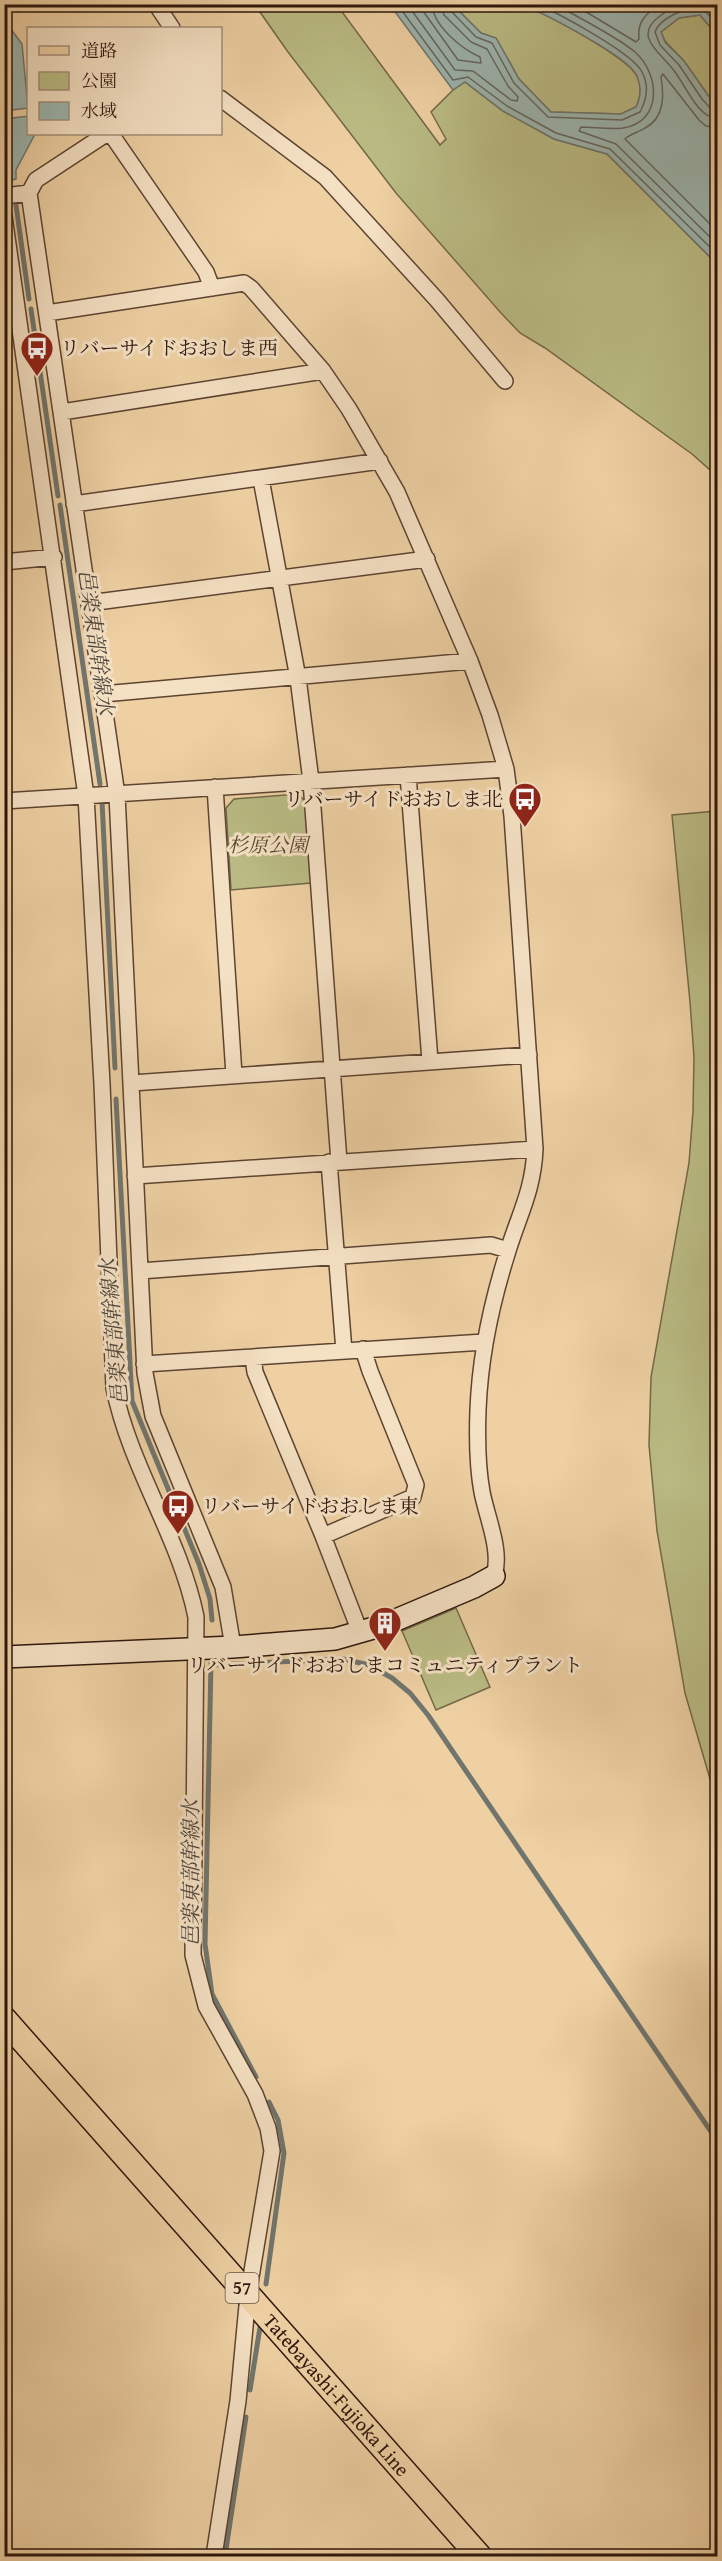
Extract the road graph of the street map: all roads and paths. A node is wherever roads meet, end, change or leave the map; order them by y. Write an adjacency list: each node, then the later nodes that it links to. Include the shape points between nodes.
1 (156, 4): 2 (street)
2 (171, 27)
3 (222, 100): 13 (street, via 325,177)
4 (104, 135): 6 (street, via 36,180)
5 (112, 135): 10 (street, via 206,272)
6 (29, 193): 7 (street); 11 (street)
7 (4, 196)
8 (4, 216): 9 (street)
9 (9, 284): 18 (street)
10 (212, 288): 11 (street); 12 (street, via 244,283 252,288)
11 (47, 313): 14 (street)
12 (323, 371): 14 (street); 15 (street)
13 (505, 381)
14 (62, 412): 17 (street)
15 (380, 461): 16 (street); 19 (street)
16 (261, 479): 17 (street); 21 (street)
17 (74, 504): 22 (street)
18 (54, 557): 20 (street); 31 (street)
19 (427, 558): 21 (street); 23 (street)
20 (4, 562)
21 (281, 578): 22 (street); 24 (street)
22 (89, 603): 25 (street)
23 (470, 661): 24 (street); 26 (street)
24 (298, 678): 25 (street); 28 (street)
25 (103, 694): 30 (street)
26 (506, 769): 27 (street); 33 (street)
27 (408, 775): 28 (street); 34 (street)
28 (311, 781): 29 (street); 35 (street)
29 (215, 787): 30 (street); 36 (street)
30 (117, 795): 31 (street); 37 (street)
31 (87, 796): 32 (street); 53 (street, via 114,1388 123,1427 186,1579 196,1617)
32 (4, 801)
33 (529, 1055): 34 (street); 38 (street)
34 (430, 1061): 35 (street)
35 (332, 1068): 36 (street); 39 (street)
36 (234, 1075): 37 (street)
37 (132, 1083): 40 (street)
38 (535, 1149): 39 (street); 41 (street, via 530,1191)
39 (334, 1162): 40 (street); 42 (street)
40 (135, 1176): 43 (street)
41 (508, 1250): 42 (street, via 491,1245); 44 (street)
42 (336, 1256): 43 (street); 46 (street)
43 (140, 1271): 48 (street)
44 (484, 1342): 45 (street); 50 (street, via 478,1447 482,1491 496,1556)
45 (363, 1349): 46 (street); 49 (street, via 416,1485 413,1497)
46 (344, 1351): 47 (street)
47 (254, 1357): 48 (street); 49 (street, via 255,1372)
48 (144, 1364): 52 (street, via 153,1416 223,1587)
49 (323, 1536): 51 (street)
50 (494, 1576): 51 (street)
51 (360, 1632): 52 (street, via 312,1642)
52 (233, 1647): 53 (street)
53 (197, 1648): 54 (street); 56 (street, via 193,1955 206,2006 255,2094 272,2151)
54 (4, 1657)
55 (4, 2019): 56 (main road, Tatebayashi-Fujioka Line / 57)
56 (249, 2295): 57 (street, via 238,2401); 58 (main road, Tatebayashi-Fujioka Line / 57)
57 (213, 2556)
58 (479, 2556)

